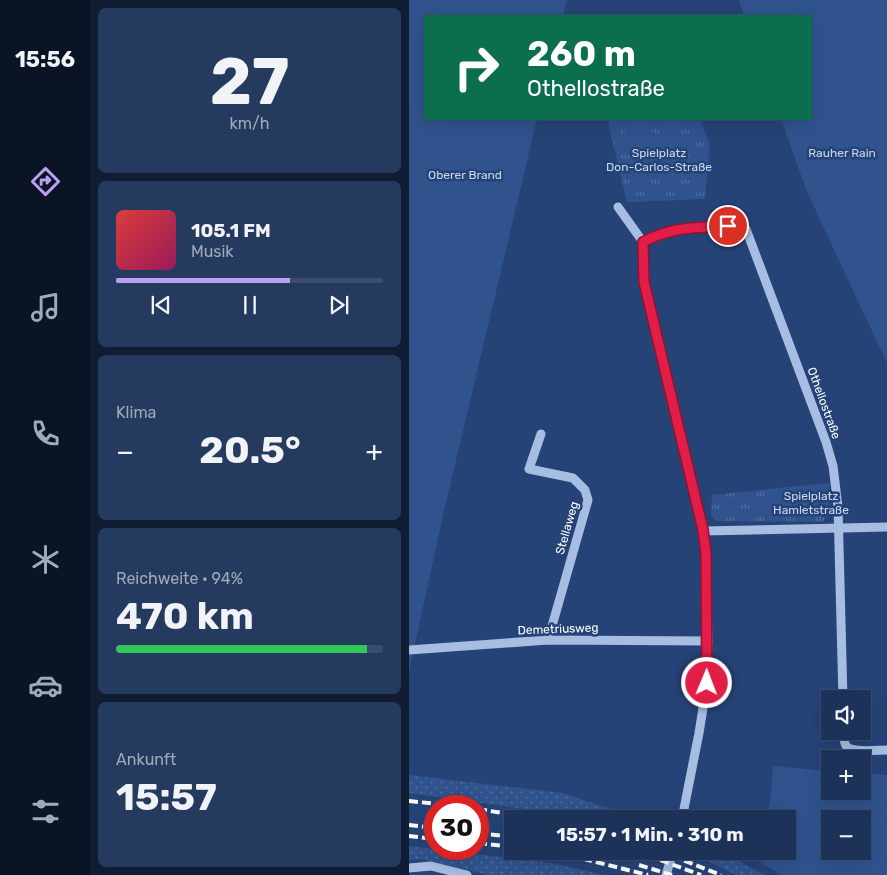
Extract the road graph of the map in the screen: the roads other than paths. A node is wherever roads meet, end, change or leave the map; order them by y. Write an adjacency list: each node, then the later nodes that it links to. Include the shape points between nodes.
1 (618, 207): 2 (street)
2 (643, 242): 5 (street, Othellostraße, via 678,229 728,226 746,230 826,442 833,466); 6 (street, via 644,282)
3 (541, 434): 7 (street, Stellaweg, via 529,469 573,478 585,490 588,500)
4 (887, 527): 5 (street)
5 (839, 529): 6 (street); 10 (street, Othellostraße)
6 (703, 530): 8 (street)
7 (549, 640): 8 (street, Demetriusweg); 9 (street, Demetriusweg)
8 (707, 641): 13 (street, via 707,683)
9 (409, 650)
10 (843, 690)
11 (844, 740): 12 (street, via 853,750)
12 (887, 750)
13 (684, 810)
14 (670, 860): 17 (street)
15 (409, 868): 16 (street, via 431,866)
16 (467, 875)
17 (666, 875)

